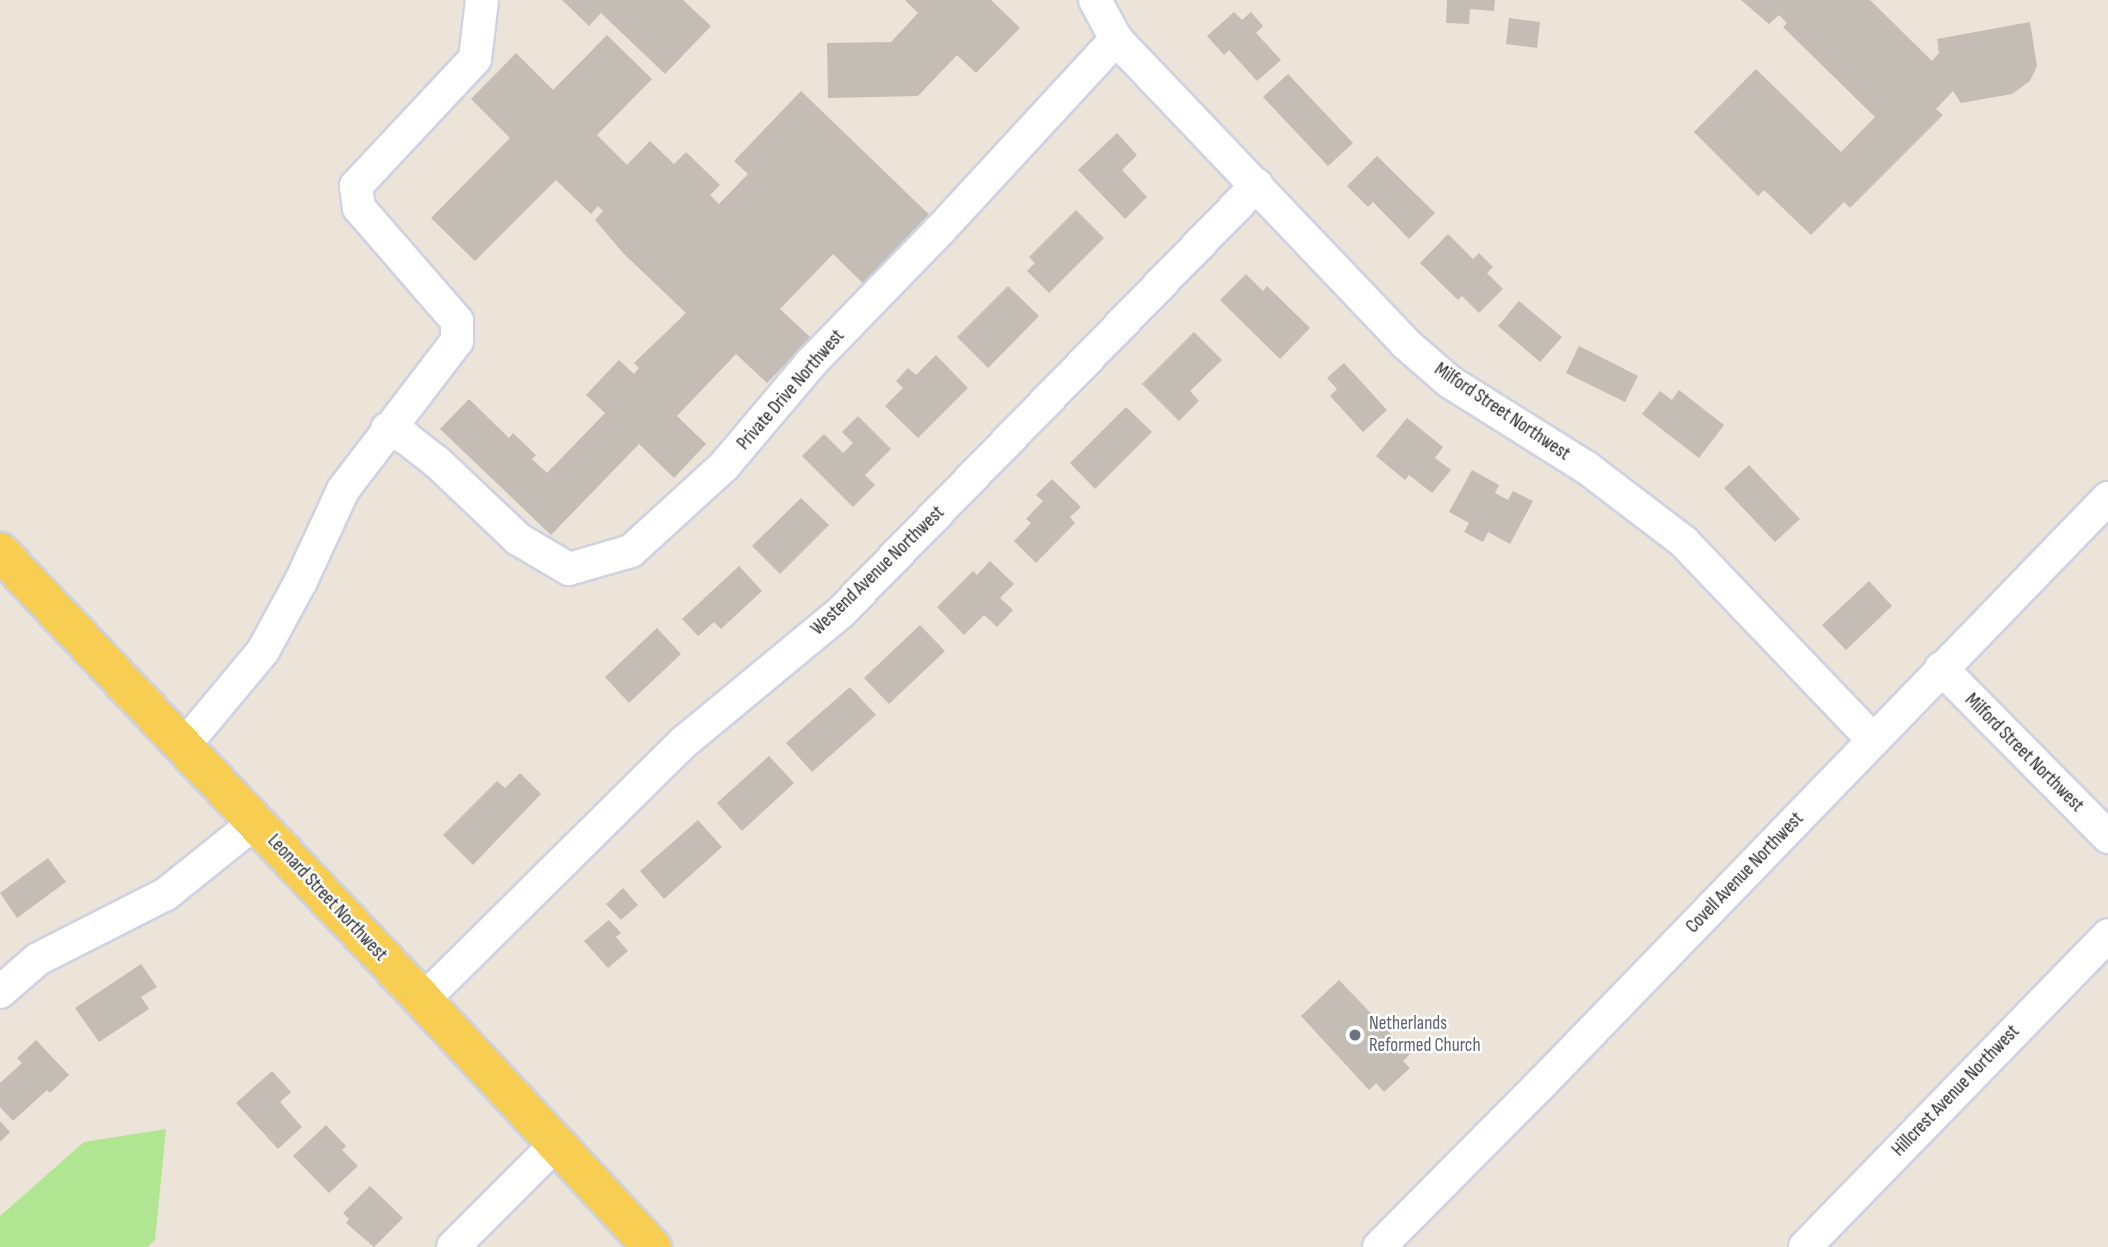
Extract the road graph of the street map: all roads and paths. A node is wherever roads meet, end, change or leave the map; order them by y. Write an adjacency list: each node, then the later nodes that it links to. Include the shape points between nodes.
1 (482, 0): 5 (street, via 475,59 356,186 359,208 457,321 457,341)
2 (1095, 0): 3 (street)
3 (1116, 39): 4 (street, Milford Street Northwest); 5 (street, Private Drive Northwest, via 811,363 724,466 631,551 569,569 518,539 437,462)
4 (1257, 185): 9 (street, Milford Street Northwest, via 1405,343 1450,382 1587,468 1684,542); 15 (street, Westend Avenue Northwest, via 841,612 684,742)
5 (387, 429): 10 (street, via 343,490 263,651)
6 (2108, 498): 8 (street, Covell Avenue Northwest)
7 (0, 552): 10 (main road, Leonard Street Northwest)
8 (1941, 668): 9 (street, Covell Avenue Northwest); 12 (street, Milford Street Northwest)
9 (1873, 740): 19 (street, Covell Avenue Northwest)
10 (183, 747): 11 (main road, Leonard Street Northwest)
11 (256, 822): 14 (street, via 166,894 38,960); 15 (main road, Leonard Street Northwest)
12 (2108, 837)
13 (2108, 935): 20 (street, Hillcrest Avenue Northwest)
14 (0, 992)
15 (423, 1000): 16 (main road, Leonard Street Northwest)
16 (556, 1144): 17 (street); 18 (main road, Leonard Street Northwest)
17 (453, 1247)
18 (652, 1247)
19 (1379, 1247)
20 (1805, 1247)

